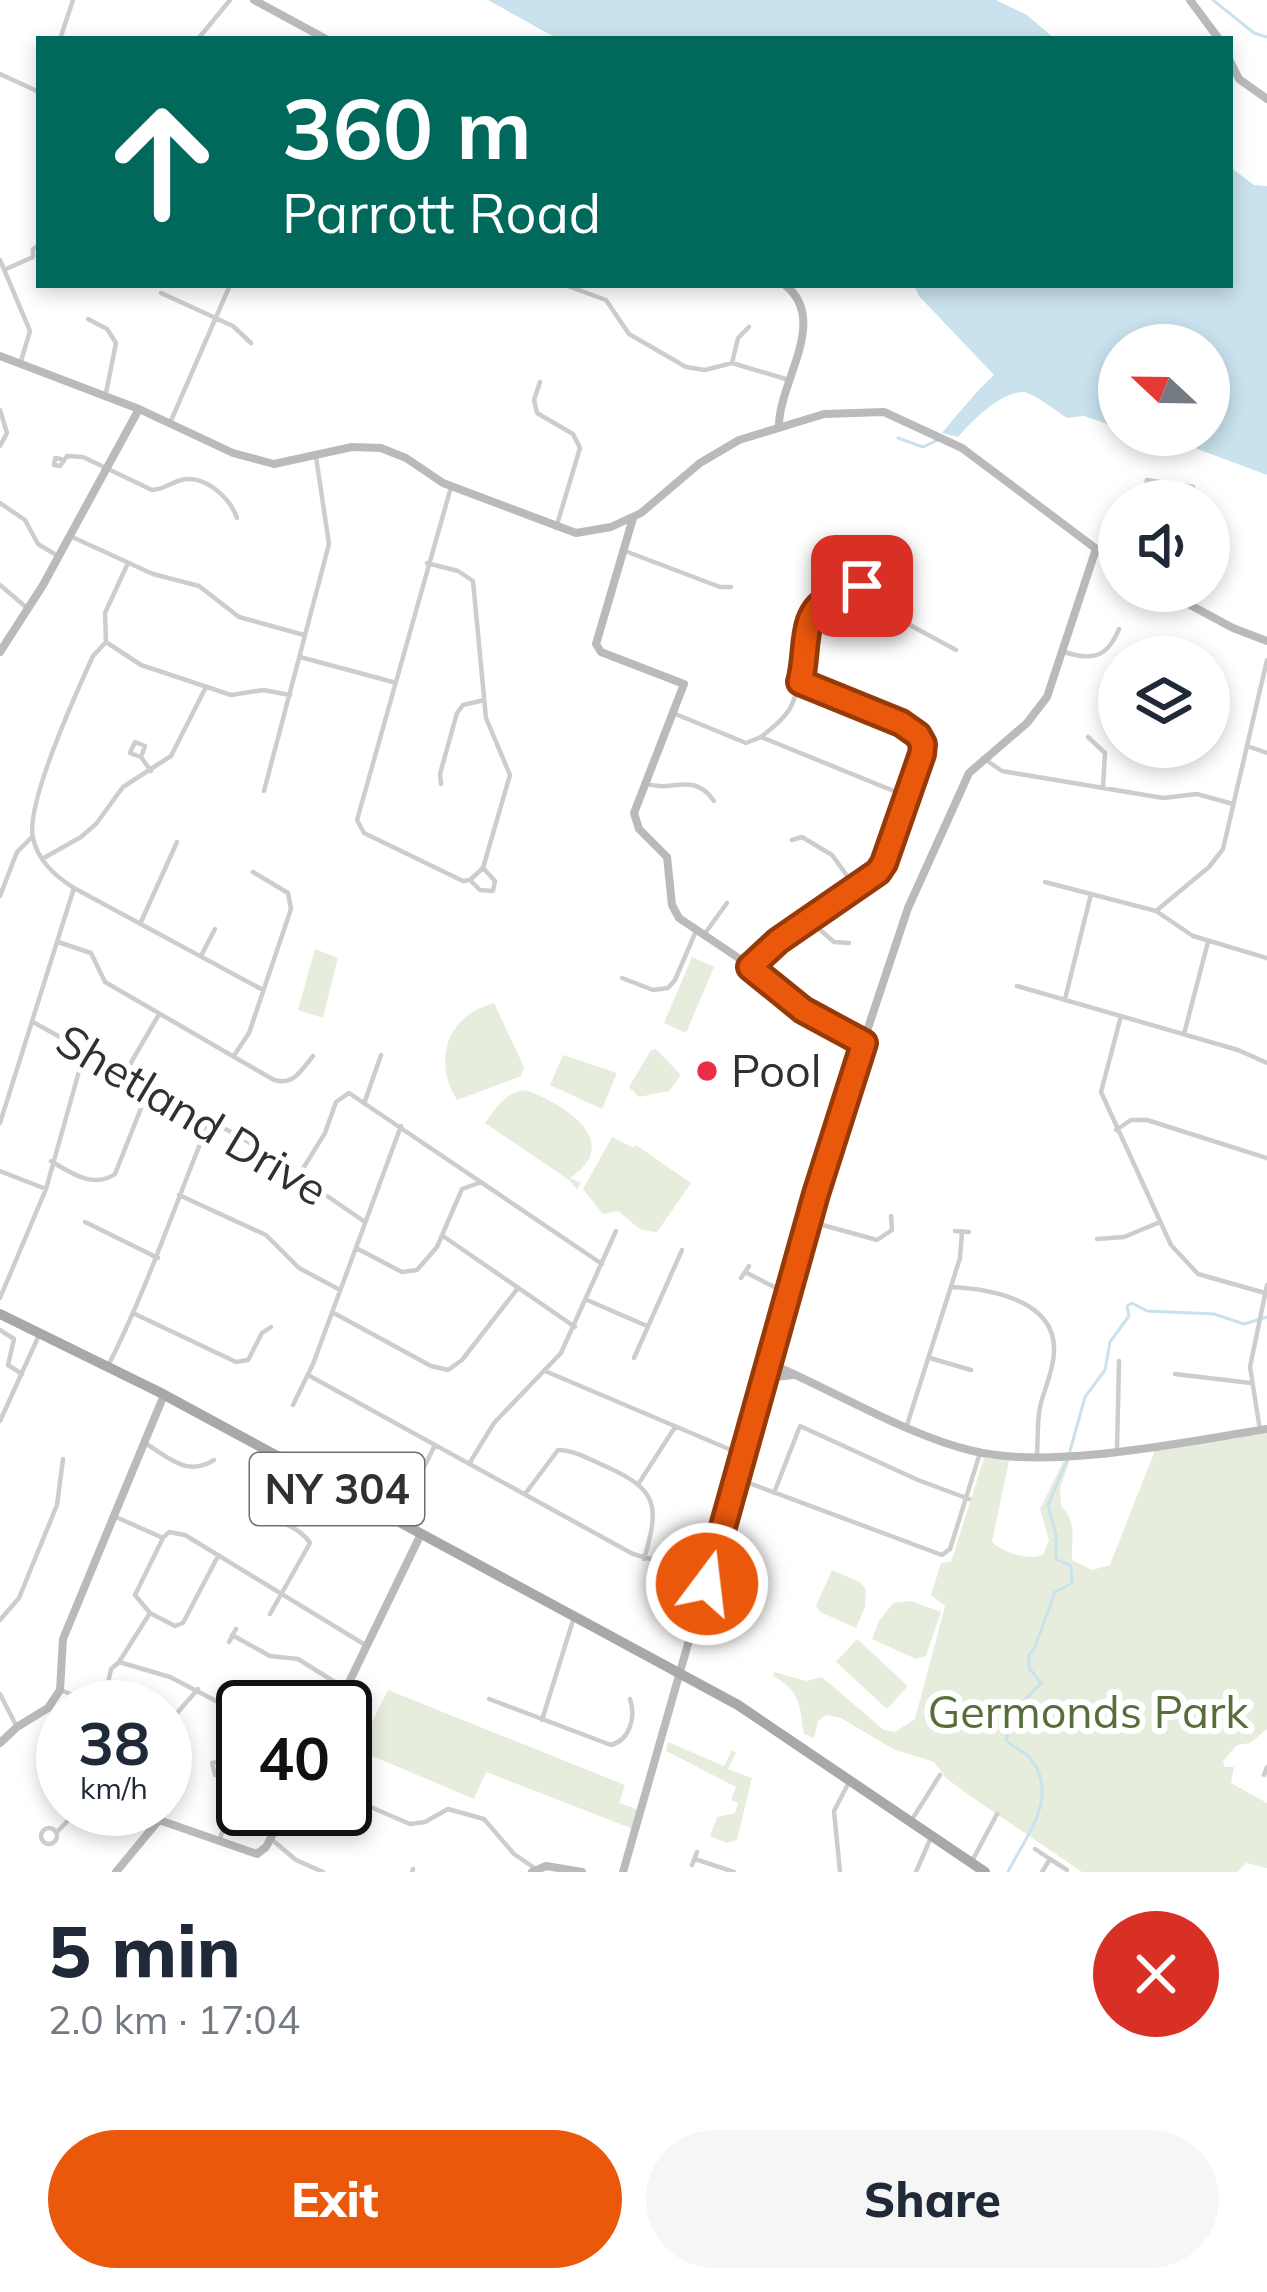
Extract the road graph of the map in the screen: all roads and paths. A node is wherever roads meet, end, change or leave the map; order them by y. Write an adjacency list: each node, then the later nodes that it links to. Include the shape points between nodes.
1 (74, 0): 5 (street)
2 (230, 0): 6 (street)
3 (254, 0): 7 (street)
4 (1190, 0): 8 (street)
5 (61, 36)
6 (200, 36)
7 (312, 36)
8 (1217, 36)
9 (1233, 67): 12 (street)
10 (0, 74): 11 (street)
11 (36, 89)
12 (1267, 99)
13 (0, 260): 15 (street)
14 (36, 260): 15 (street)
15 (6, 269): 25 (street, via 30,331)
16 (229, 288): 20 (street)
17 (573, 288): 26 (street, via 606,300 629,334 680,364 705,370)
18 (788, 288): 27 (street, via 804,314)
19 (161, 293): 20 (street)
20 (214, 318): 23 (street); 33 (street)
21 (88, 319): 29 (street, via 116,344)
22 (748, 327): 26 (street)
23 (250, 344)
24 (0, 356): 25 (street)
25 (20, 363): 29 (street)
26 (732, 363): 27 (street)
27 (789, 380): 34 (street)
28 (540, 382): 43 (street, via 537,413 573,434 580,448)
29 (105, 398): 30 (street)
30 (139, 409): 33 (street); 38 (street)
31 (0, 410): 32 (street)
32 (2, 424): 35 (street)
33 (170, 425): 36 (street, via 263,462)
34 (779, 427): 42 (street, via 711,455); 46 (street, via 855,411 906,419 967,452)
35 (0, 446)
36 (316, 457): 39 (street, via 382,448); 58 (street, via 329,544)
37 (61, 459): 38 (street, via 83,457)
38 (107, 469): 41 (street, via 152,490 199,482 226,497); 44 (street)
39 (451, 487): 43 (street); 50 (street)
40 (0, 503): 48 (street)
41 (237, 518)
42 (633, 518): 43 (street, via 587,533); 45 (street)
43 (556, 527)
44 (70, 536): 48 (street); 49 (street)
45 (625, 551): 53 (street); 71 (street, via 596,646 682,681)
46 (1095, 552): 47 (street); 63 (street)
47 (1098, 554)
48 (58, 556): 55 (street)
49 (128, 563): 58 (street, via 199,586 239,617); 60 (street, via 105,614)
50 (427, 563): 66 (street); 70 (street, via 473,581)
51 (862, 568): 54 (street)
52 (0, 585): 55 (street)
53 (731, 587)
54 (859, 603): 61 (street); 67 (street, via 831,597 815,608)
55 (27, 608): 62 (street)
56 (1203, 612): 59 (street)
57 (1119, 629): 63 (street, via 1100,656)
58 (305, 635): 64 (street)
59 (1267, 641)
60 (106, 642): 68 (street, via 141,664); 86 (street, via 87,668 48,769)
61 (956, 650)
62 (0, 652)
63 (1064, 652): 77 (street, via 1035,715)
64 (300, 657): 66 (street); 69 (street)
65 (1267, 660): 74 (street)
66 (393, 682): 92 (street, via 359,827 454,878)
67 (800, 682): 72 (street, via 790,709); 83 (street, via 918,735 922,754)
68 (206, 686): 69 (street, via 231,695); 78 (street, via 171,756)
69 (290, 695): 82 (street)
70 (484, 700): 80 (street, via 457,713); 90 (street, via 510,775)
71 (673, 712): 72 (street, via 746,743); 79 (street)
72 (761, 737): 83 (street)
73 (1088, 737): 81 (street, via 1106,753)
74 (1248, 747): 75 (street); 85 (street)
75 (1267, 753)
76 (141, 757): 78 (street)
77 (983, 758): 81 (street, via 1002,771); 118 (street, via 962,784 912,897)
78 (152, 771): 89 (street, via 123,787 81,837)
79 (644, 783): 84 (street, via 688,782); 103 (street, via 635,821 667,856 673,910)
80 (441, 784)
81 (1103, 788): 85 (street)
82 (264, 791)
83 (907, 797): 95 (street, via 884,863)
84 (715, 801)
85 (1234, 804): 99 (street, via 1218,858)
86 (32, 837): 89 (street); 97 (street, via 17,852)
87 (792, 839): 95 (street, via 820,845)
88 (177, 842): 101 (street)
89 (42, 860): 94 (street)
90 (483, 868): 92 (street); 92 (street, via 495,880 493,891 481,890)
91 (253, 872): 112 (street, via 292,900)
92 (474, 877)
93 (1045, 882): 96 (street)
94 (74, 888): 101 (street); 104 (street)
95 (856, 888): 100 (street)
96 (1090, 894): 99 (street); 113 (street)
97 (0, 896)
98 (727, 903): 103 (street)
99 (1156, 910): 105 (street)
100 (809, 920): 106 (street, via 834,942); 109 (street)
101 (141, 922): 107 (street)
102 (214, 929): 107 (street)
103 (699, 933): 109 (street); 110 (street, via 668,988)
104 (58, 941): 114 (street, via 91,953 105,982); 116 (street)
105 (1208, 942): 108 (street); 117 (street)
106 (849, 943)
107 (201, 956): 112 (street)
108 (1267, 958)
109 (750, 967): 118 (street, via 803,1010)
110 (622, 978)
111 (1017, 986): 113 (street)
112 (263, 990): 120 (street)
113 (1065, 999): 115 (street)
114 (158, 1016): 120 (street); 124 (street)
115 (1121, 1016): 117 (street); 130 (street, via 1101,1092)
116 (33, 1022): 119 (street, Shetland Drive); 127 (street)
117 (1184, 1034): 123 (street)
118 (864, 1043): 141 (street)
119 (85, 1050): 124 (street, Shetland Drive); 132 (street)
120 (235, 1054): 122 (street, via 281,1082)
121 (381, 1055): 126 (street)
122 (313, 1056)
123 (1267, 1063)
124 (124, 1073): 125 (street, Shetland Drive)
125 (149, 1088): 128 (street, Shetland Drive); 132 (street, via 115,1174 97,1181)
126 (365, 1101): 129 (street); 134 (street, via 339,1096)
127 (0, 1121)
128 (209, 1121): 134 (street, Shetland Drive); 137 (street)
129 (400, 1126): 135 (street); 140 (street)
130 (1116, 1130): 131 (street, via 1148,1120); 142 (street)
131 (1267, 1158)
132 (51, 1161): 136 (street)
133 (0, 1172): 136 (street)
134 (299, 1175): 140 (street, Shetland Drive)
135 (485, 1184): 145 (street, via 462,1189); 150 (street)
136 (46, 1189): 157 (street)
137 (179, 1195): 149 (street); 154 (street, via 266,1235 298,1268)
138 (891, 1216): 141 (street, via 892,1230 877,1240)
139 (85, 1222): 149 (street)
140 (365, 1222): 147 (street, Shetland Drive)
141 (808, 1222): 156 (street)
142 (1160, 1222): 146 (street); 155 (street, via 1198,1274)
143 (616, 1231): 150 (street)
144 (962, 1232): 152 (street)
145 (443, 1236): 147 (street, via 410,1272); 153 (street)
146 (1096, 1239)
147 (356, 1248): 154 (street, Shetland Drive)
148 (682, 1250): 162 (street)
149 (158, 1258): 161 (street)
150 (602, 1264): 158 (street)
151 (745, 1272): 156 (street)
152 (952, 1287): 168 (street); 191 (street, via 1008,1297 1048,1324 1054,1352)
153 (518, 1288): 159 (street, via 448,1370); 163 (street)
154 (340, 1289): 159 (street, Shetland Drive)
155 (1266, 1289): 178 (street)
156 (788, 1294): 170 (street)
157 (0, 1298)
158 (587, 1300): 162 (street); 163 (street)
159 (332, 1312): 176 (street, Shetland Drive)
160 (0, 1314): 166 (main road, NY 304)
161 (135, 1314): 164 (street, via 236,1362 248,1360); 171 (street)
162 (648, 1326): 167 (street)
163 (575, 1327): 173 (street)
164 (271, 1328)
165 (0, 1330): 174 (street, via 15,1340 8,1365)
166 (40, 1333): 171 (main road, NY 304); 174 (street)
167 (634, 1358)
168 (930, 1358): 172 (street); 183 (street)
169 (1119, 1361): 188 (street)
170 (770, 1363): 177 (street); 179 (street)
171 (108, 1366): 180 (main road, NY 304)
172 (971, 1370)
173 (545, 1371): 184 (street); 195 (street, via 487,1431)
174 (22, 1373): 182 (street)
175 (1175, 1373): 178 (street)
176 (308, 1375): 181 (street, Shetland Drive); 187 (street)
177 (797, 1376): 179 (street, via 775,1376); 183 (street)
178 (1251, 1383): 185 (street)
179 (763, 1386): 190 (street)
180 (164, 1395): 186 (street); 194 (main road, NY 304)
181 (293, 1405)
182 (0, 1421)
183 (907, 1426): 189 (street)
184 (675, 1427): 190 (street); 198 (street)
185 (1263, 1430): 188 (street)
186 (145, 1443): 193 (street, via 192,1470); 202 (street)
187 (435, 1445): 195 (street); 196 (street)
188 (1117, 1449): 191 (street)
189 (980, 1453): 191 (street); 201 (street)
190 (743, 1455): 197 (street)
191 (1037, 1458)
192 (63, 1459): 212 (street, via 58,1505 19,1598)
193 (214, 1460)
194 (284, 1460): 203 (main road, NY 304); 208 (street, via 266,1508 310,1543)
195 (469, 1464): 200 (street)
196 (422, 1469)
197 (736, 1478): 199 (street); 207 (street)
198 (639, 1483): 200 (street, via 558,1450); 206 (street, via 655,1515)
199 (774, 1493): 201 (street, via 945,1554); 201 (street, via 800,1426)
200 (525, 1494): 206 (street)
201 (968, 1498)
202 (116, 1517): 204 (street); 217 (street, via 63,1640)
203 (421, 1534): 211 (main road, NY 304); 214 (street)
204 (163, 1538): 205 (street, via 176,1532); 209 (street, via 135,1595)
205 (218, 1556): 208 (street); 209 (street, via 180,1626)
206 (644, 1559): 207 (street)
207 (709, 1576): 216 (street)
208 (282, 1595): 210 (street); 214 (street)
209 (150, 1612): 215 (street)
210 (270, 1614)
211 (574, 1617): 216 (main road, NY 304); 228 (street)
212 (0, 1621)
213 (232, 1635): 219 (street)
214 (367, 1646): 220 (street)
215 (119, 1662): 218 (street); 221 (street)
216 (682, 1674): 232 (main road, NY 304); 251 (street)
217 (61, 1680)
218 (107, 1680)
219 (331, 1680)
220 (350, 1680)
221 (198, 1690): 223 (street); 226 (street)
222 (0, 1694): 229 (street)
223 (192, 1697)
224 (489, 1699): 228 (street)
225 (630, 1699): 228 (street, via 628,1731 614,1745)
226 (216, 1700)
227 (36, 1715): 229 (street)
228 (542, 1720)
229 (17, 1727): 230 (street)
230 (0, 1743)
231 (940, 1775): 235 (street)
232 (851, 1779): 235 (main road, NY 304); 253 (street, via 834,1811)
233 (372, 1808): 245 (street, via 410,1824 448,1809 481,1817)
234 (997, 1814): 244 (street)
235 (911, 1821): 236 (main road, NY 304)
236 (932, 1835): 244 (main road, NY 304); 254 (street)
237 (221, 1836): 240 (street)
238 (272, 1836): 239 (street)
239 (271, 1839): 240 (street, via 257,1854); 249 (street)
240 (219, 1841): 248 (street, via 160,1820)
241 (1035, 1849): 243 (street)
242 (695, 1859): 246 (street)
243 (1050, 1859): 247 (street); 256 (street)
244 (971, 1862): 255 (main road, NY 304)
245 (534, 1870): 250 (street)
246 (723, 1870): 252 (street)
247 (1067, 1870)
248 (116, 1872)
249 (323, 1872)
250 (582, 1872)
251 (623, 1872)
252 (734, 1872)
253 (840, 1872)
254 (916, 1872)
255 (985, 1872)
256 (1042, 1872)

